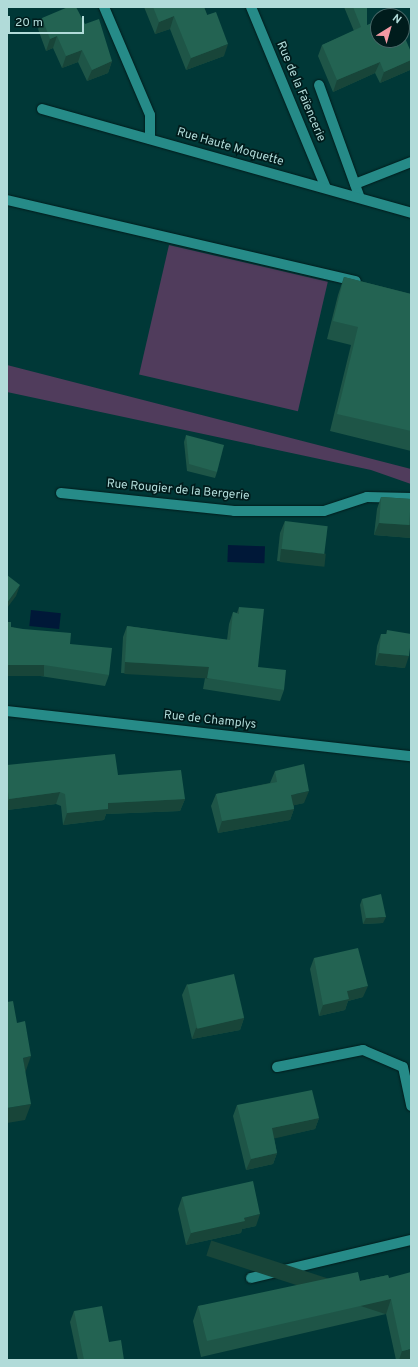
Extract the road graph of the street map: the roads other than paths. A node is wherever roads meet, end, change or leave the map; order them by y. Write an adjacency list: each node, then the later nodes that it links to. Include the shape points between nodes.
1 (104, 7): 5 (street, via 150,115)
2 (250, 7): 8 (street, Rue de la Faïencerie)
3 (319, 84): 7 (street)
4 (42, 109): 5 (street, Rue Haute Moquette)
5 (150, 139): 8 (street, Rue Haute Moquette)
6 (411, 162): 7 (street)
7 (355, 184): 9 (street)
8 (326, 188): 9 (street, Rue Haute Moquette)
9 (360, 198): 11 (street, Rue Haute Moquette)
10 (7, 200): 12 (street)
11 (411, 213)
12 (364, 283)
13 (61, 493): 14 (street, Rue Rougier de la Bergerie, via 234,511 324,510 367,497)
14 (411, 498)
15 (7, 711): 16 (street, Rue de Champlys)
16 (411, 756)
17 (277, 1067): 18 (street, via 363,1050 403,1067)
18 (411, 1106)
19 (411, 1240): 20 (street)
20 (251, 1278)

